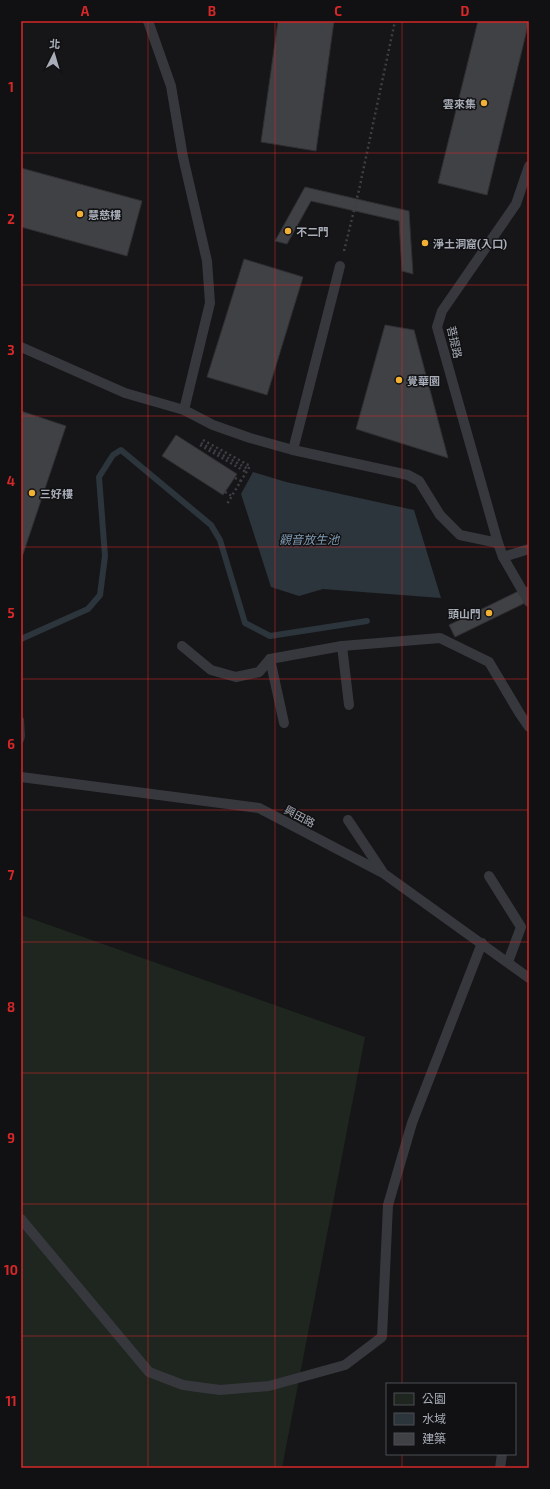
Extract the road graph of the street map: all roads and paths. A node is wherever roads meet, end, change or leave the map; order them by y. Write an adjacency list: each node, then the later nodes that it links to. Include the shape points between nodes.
1 (148, 21): 6 (lane, via 171,86 183,157 207,261 210,303)
2 (395, 21): 4 (path)
3 (529, 166): 14 (lane, 菩提路, via 516,204 442,311 437,327)
4 (340, 266): 7 (lane)
5 (21, 347): 6 (lane, via 125,393)
6 (184, 410): 7 (lane, via 213,425)
7 (293, 450): 14 (lane, via 408,475 419,481 440,515 460,535)
8 (247, 471): 8 (path, via 250,466 201,443); 10 (path)
9 (235, 478): 10 (path)
10 (241, 481): 12 (path)
11 (225, 492): 12 (path)
12 (232, 496): 13 (path)
13 (227, 504)
14 (498, 543): 16 (lane, 菩提路)
15 (529, 549): 16 (lane)
16 (503, 557): 17 (lane, 菩提路)
17 (529, 602)
18 (182, 646): 20 (lane, via 211,670 236,677 259,672)
19 (342, 646): 20 (lane); 21 (lane); 23 (lane, via 440,638 489,662)
20 (270, 659): 22 (lane)
21 (349, 705)
22 (284, 723)
23 (529, 727)
24 (21, 777): 26 (lane, 興田路, via 259,808)
25 (348, 820): 26 (lane)
26 (383, 873): 28 (lane, 興田路)
27 (489, 876): 29 (lane, via 521,927)
28 (482, 943): 29 (lane, 興田路); 31 (lane, via 412,1123 388,1205 382,1337 345,1365 269,1386 220,1390 182,1384 149,1372)
29 (508, 962): 30 (lane, 興田路)
30 (529, 978)
31 (21, 1219)
32 (502, 1455): 33 (lane)
33 (500, 1468)

